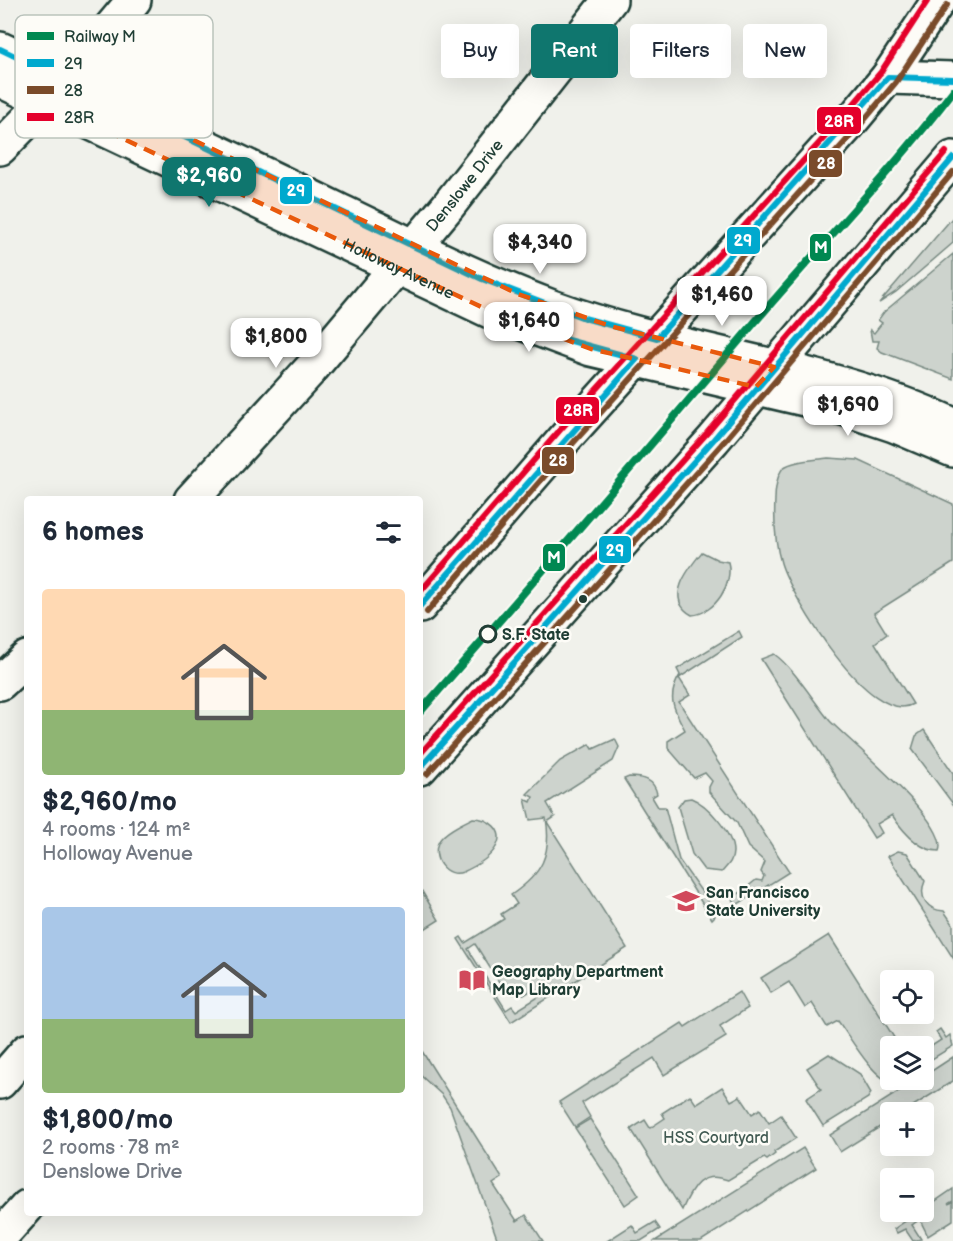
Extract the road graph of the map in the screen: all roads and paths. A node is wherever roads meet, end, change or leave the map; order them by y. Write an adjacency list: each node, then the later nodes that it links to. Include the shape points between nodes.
1 (134, 0): 4 (main road)
2 (610, 0): 15 (main road, Denslowe Drive, via 486,161)
3 (939, 0): 7 (main road)
4 (121, 15)
5 (0, 49): 6 (main road, Holloway Avenue)
6 (15, 60)
7 (888, 77): 8 (main road); 16 (main road)
8 (953, 79)
9 (0, 80): 10 (main road, Holloway Avenue)
10 (15, 83)
11 (15, 133): 13 (main road)
12 (154, 138): 15 (main road, Holloway Avenue)
13 (0, 148)
14 (953, 158): 17 (main road)
15 (403, 257): 16 (main road, Holloway Avenue, via 551,307); 20 (main road, Denslowe Drive, via 311,369)
16 (647, 349): 17 (main road, Holloway Avenue); 21 (main road)
17 (765, 377): 18 (main road, Holloway Avenue, via 862,390); 19 (main road, Holloway Avenue); 24 (main road)
18 (953, 425)
19 (953, 450)
20 (195, 496)
21 (423, 603)
22 (24, 661): 23 (main road)
23 (0, 683)
24 (423, 765)
25 (24, 1054): 26 (main road)
26 (0, 1082)
27 (24, 1210): 28 (main road)
28 (0, 1237)

